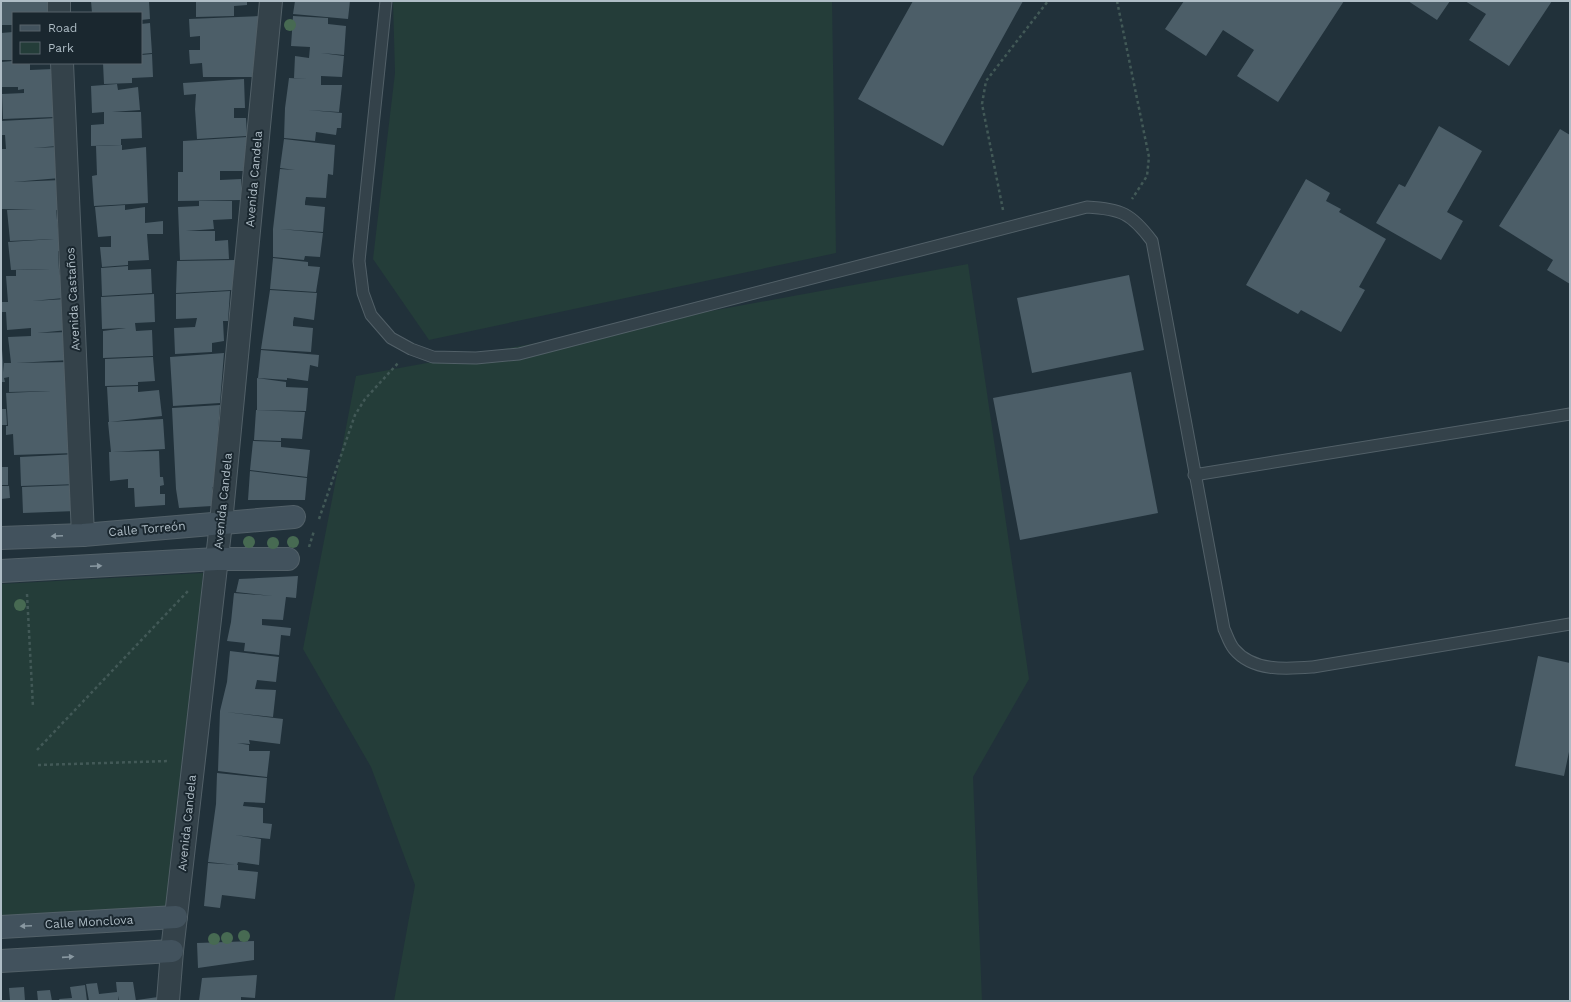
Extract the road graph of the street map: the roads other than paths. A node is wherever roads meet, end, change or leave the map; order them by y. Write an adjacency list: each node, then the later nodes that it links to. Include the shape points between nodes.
1 (59, 1): 4 (street)
2 (271, 1): 9 (street, Avenida Candela)
3 (386, 1): 7 (lane, via 359,261 363,293 371,315 391,338 433,357 476,358 519,354 1087,207 1108,208 1123,212 1140,225 1152,241)
4 (60, 12)
5 (62, 64): 10 (street, Avenida Castaños)
6 (1570, 414): 7 (lane)
7 (1194, 476): 15 (lane, via 1224,629 1233,648 1245,659 1262,666 1278,669 1313,667)
8 (294, 517): 9 (street, Calle Torreón)
9 (221, 523): 10 (street, Calle Torreón); 12 (street, Avenida Candela)
10 (83, 535): 11 (street, Calle Torreón, one-way to 11)
11 (1, 538)
12 (217, 559): 13 (street); 14 (street, one-way to 12); 16 (street, Avenida Candela)
13 (288, 559)
14 (1, 571)
15 (1570, 624)
16 (176, 917): 17 (street, Calle Monclova, one-way to 17); 18 (street, Avenida Candela)
17 (1, 927)
18 (172, 951): 19 (street, one-way to 18); 20 (street, Avenida Candela)
19 (1, 961)
20 (168, 1001)

